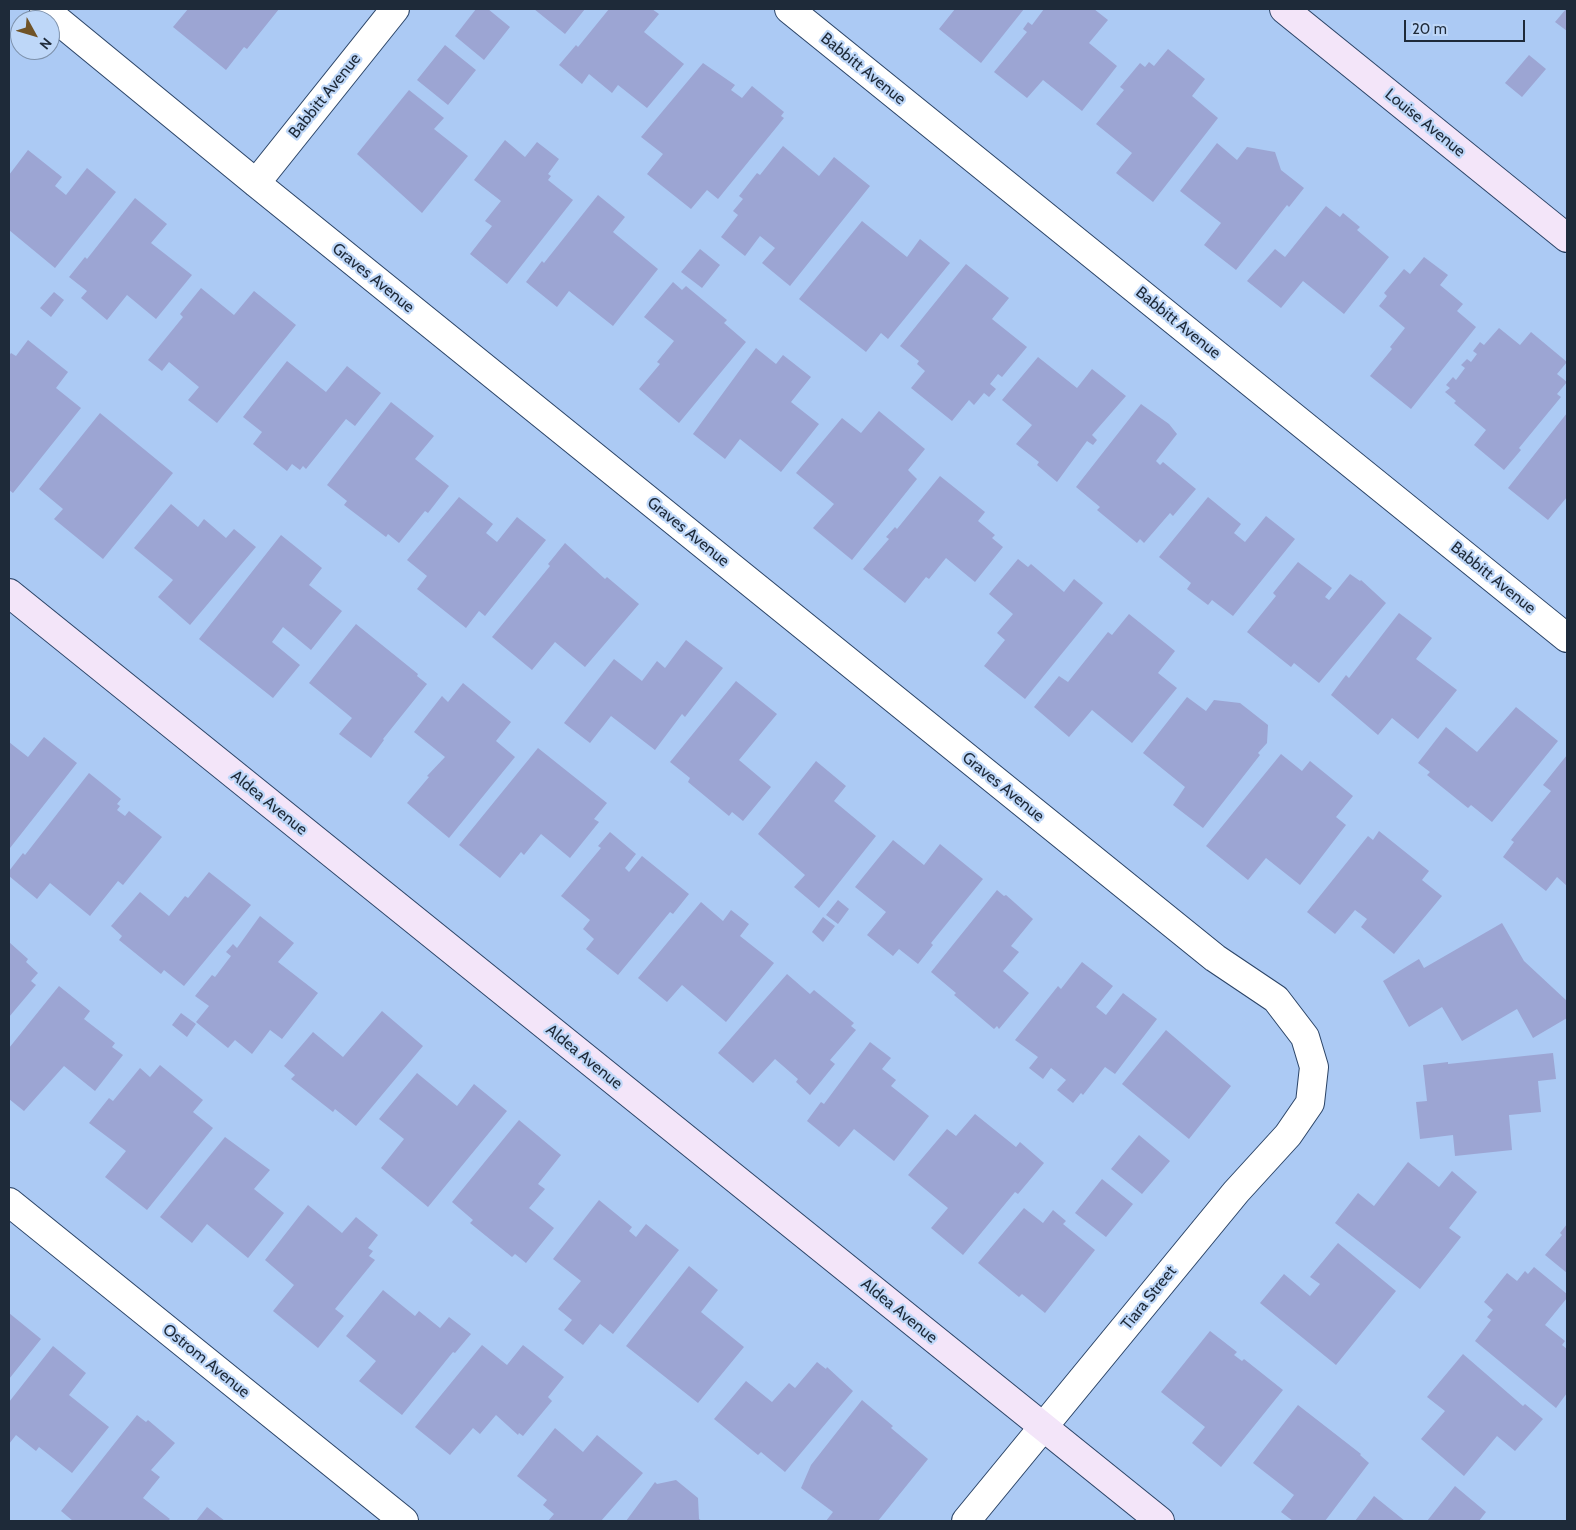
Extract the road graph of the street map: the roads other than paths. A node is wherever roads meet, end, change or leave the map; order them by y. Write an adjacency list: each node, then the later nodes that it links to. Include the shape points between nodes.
1 (44, 9): 5 (street, Graves Avenue)
2 (395, 9): 5 (street, Babbitt Avenue)
3 (789, 9): 8 (street, Babbitt Avenue)
4 (1284, 9): 6 (street, Louise Avenue)
5 (256, 183): 9 (street, Graves Avenue, via 1215,958 1276,999 1305,1037)
6 (1567, 238)
7 (9, 593): 11 (street, Aldea Avenue)
8 (1567, 638)
9 (1314, 1067): 11 (street, Tiara Street, via 1310,1103 1288,1135 1236,1192)
10 (9, 1202): 12 (street, Ostrom Avenue)
11 (1042, 1426): 13 (street, Tiara Street); 14 (street, Aldea Avenue)
12 (404, 1521)
13 (966, 1521)
14 (1160, 1521)

